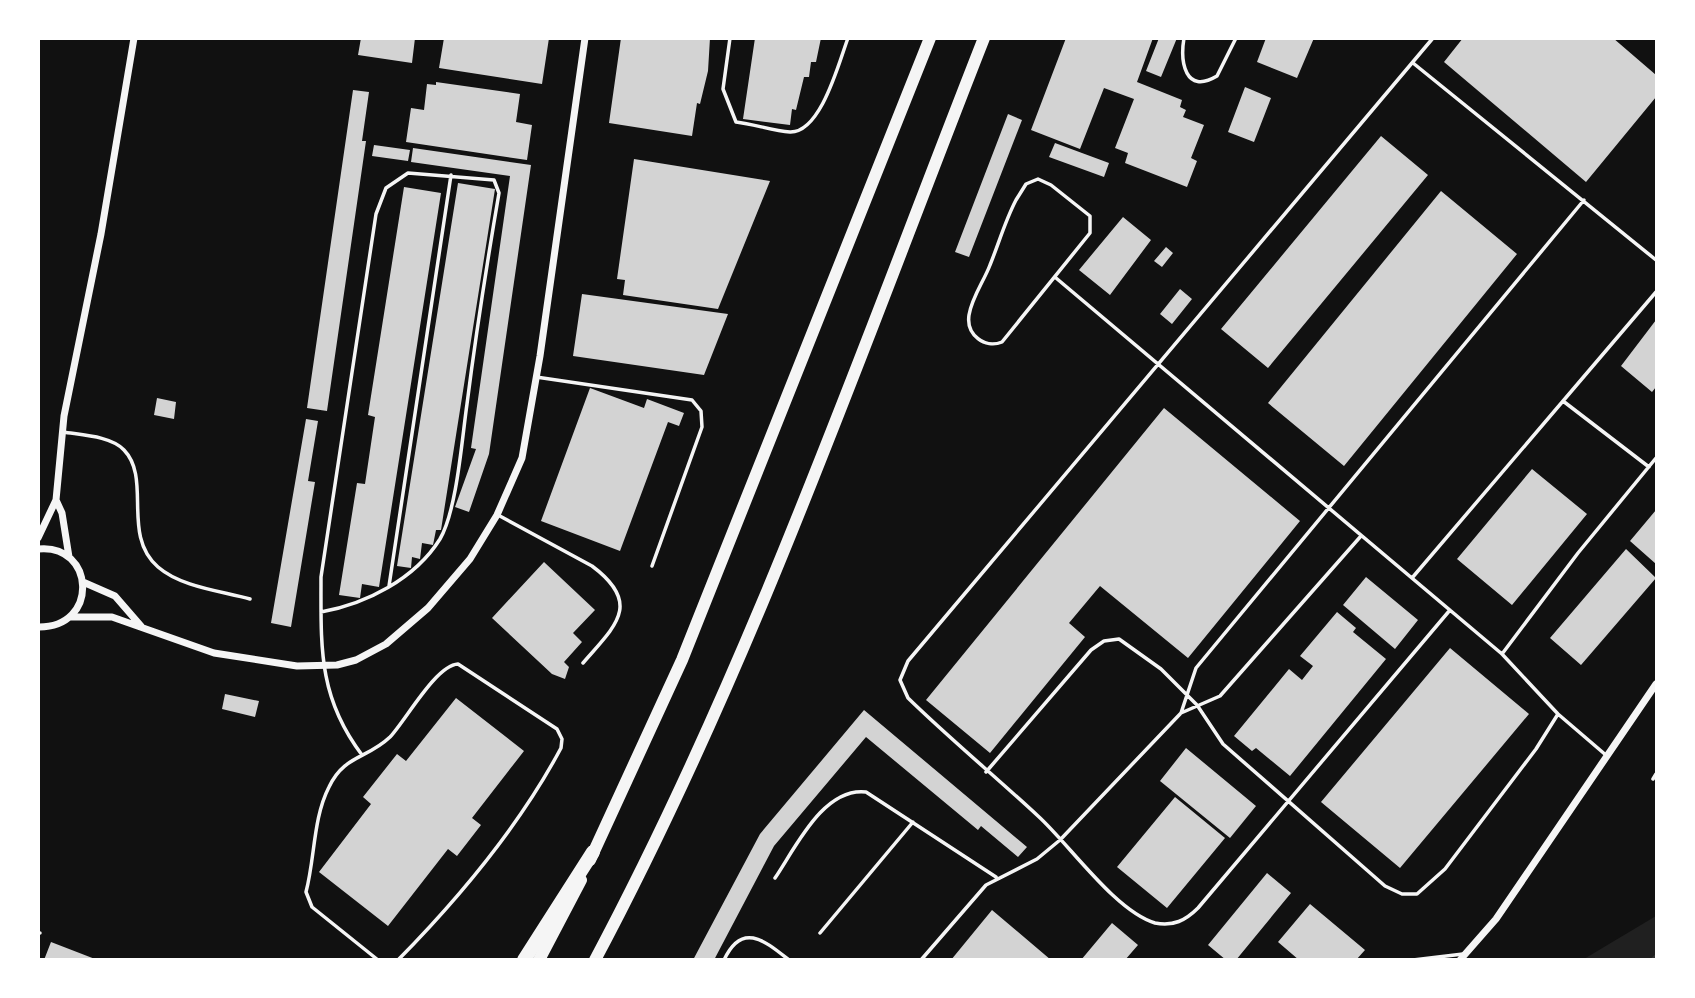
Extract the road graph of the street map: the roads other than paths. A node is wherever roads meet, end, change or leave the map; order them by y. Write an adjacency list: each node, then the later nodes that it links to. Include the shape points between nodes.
1 (134, 38): 19 (street, via 118,147)
2 (585, 38): 17 (street)
3 (730, 38): 4 (lane, via 723,89 736,122 792,132 817,117)
4 (848, 38)
5 (930, 38): 55 (highway, via 682,660)
6 (984, 38): 64 (highway, via 741,655)
7 (1184, 38): 8 (lane, via 1183,68 1191,78 1207,81 1217,76)
8 (1236, 38)
9 (1433, 38): 10 (lane)
10 (1413, 62): 12 (lane); 16 (lane)
11 (451, 175): 32 (lane); 32 (lane, via 487,178 498,186 499,193 460,456 439,540); 35 (lane, via 408,173 391,182 382,195 325,537)
12 (1584, 200): 13 (lane); 23 (lane)
13 (1657, 260)
14 (1056, 278): 14 (lane, via 1002,342 993,346 973,334 969,316 973,303 1006,219 1031,180 1051,185 1090,216 1090,233); 16 (lane)
15 (1657, 292): 18 (lane)
16 (1158, 363): 23 (lane); 49 (lane, via 901,672 901,688 908,698)
17 (536, 377): 24 (street, via 522,458); 29 (lane, via 692,400 701,411 702,427)
18 (1563, 401): 21 (lane); 30 (lane)
19 (61, 432): 22 (street); 33 (lane, via 108,440 124,449 134,466 142,546 158,567 187,582)
20 (1657, 458): 21 (lane)
21 (1649, 467): 39 (lane)
22 (56, 500): 26 (street); 28 (street)
23 (1329, 510): 25 (lane); 43 (lane, via 1196,668)
24 (498, 515): 40 (lane, via 574,554 606,576 618,592 618,622); 41 (street, via 470,559 428,608 386,644 356,660)
25 (1361, 536): 30 (lane); 44 (lane, via 1220,696)
26 (38, 538)
27 (38, 549): 28 (street)
28 (69, 557): 31 (street)
29 (653, 566)
30 (1412, 578): 34 (lane)
31 (83, 582): 36 (street, via 78,607); 38 (street, via 115,596)
32 (389, 586): 35 (lane, via 373,596)
33 (250, 598)
34 (1450, 610): 39 (lane); 52 (lane)
35 (321, 612): 41 (lane)
36 (70, 617): 37 (street, via 50,627); 38 (street, via 112,617)
37 (38, 626)
38 (142, 626): 41 (street, via 214,653 297,666)
39 (1502, 654): 46 (lane)
40 (583, 663)
41 (325, 665): 47 (lane, via 334,711)
42 (1657, 684): 48 (street)
43 (1188, 696): 44 (lane); 45 (lane); 49 (lane, via 1128,642 1104,641 1091,650)
44 (1197, 705): 45 (lane); 52 (lane, via 1223,744)
45 (1181, 713): 54 (lane)
46 (1558, 713): 48 (lane); 52 (lane, via 1445,869 1417,894 1385,887)
47 (362, 755): 60 (lane, via 342,765 324,798 306,892 312,907); 61 (lane, via 389,738 451,664 466,667 535,713 557,729 562,740 521,811 445,910)
48 (1608, 757): 59 (street, via 1496,919)
49 (986, 772): 54 (lane)
50 (1657, 774): 51 (lane)
51 (1653, 779)
52 (1287, 802): 54 (lane, via 1198,908 1180,922 1155,923 1139,915 1080,864)
53 (913, 821): 56 (lane); 57 (lane, via 866,792 848,792 820,814); 58 (lane)
54 (1060, 840): 56 (lane, via 1037,859)
55 (593, 852): 62 (highway); 63 (highway)
56 (996, 877): 67 (lane)
57 (775, 878)
58 (820, 933)
59 (1463, 957): 68 (lane)
60 (378, 960)
61 (398, 960)
62 (524, 960)
63 (539, 960)
64 (595, 960)
65 (724, 960): 66 (lane, via 736,942 747,937 761,939)
66 (789, 960)
67 (921, 960)
68 (1413, 960)

